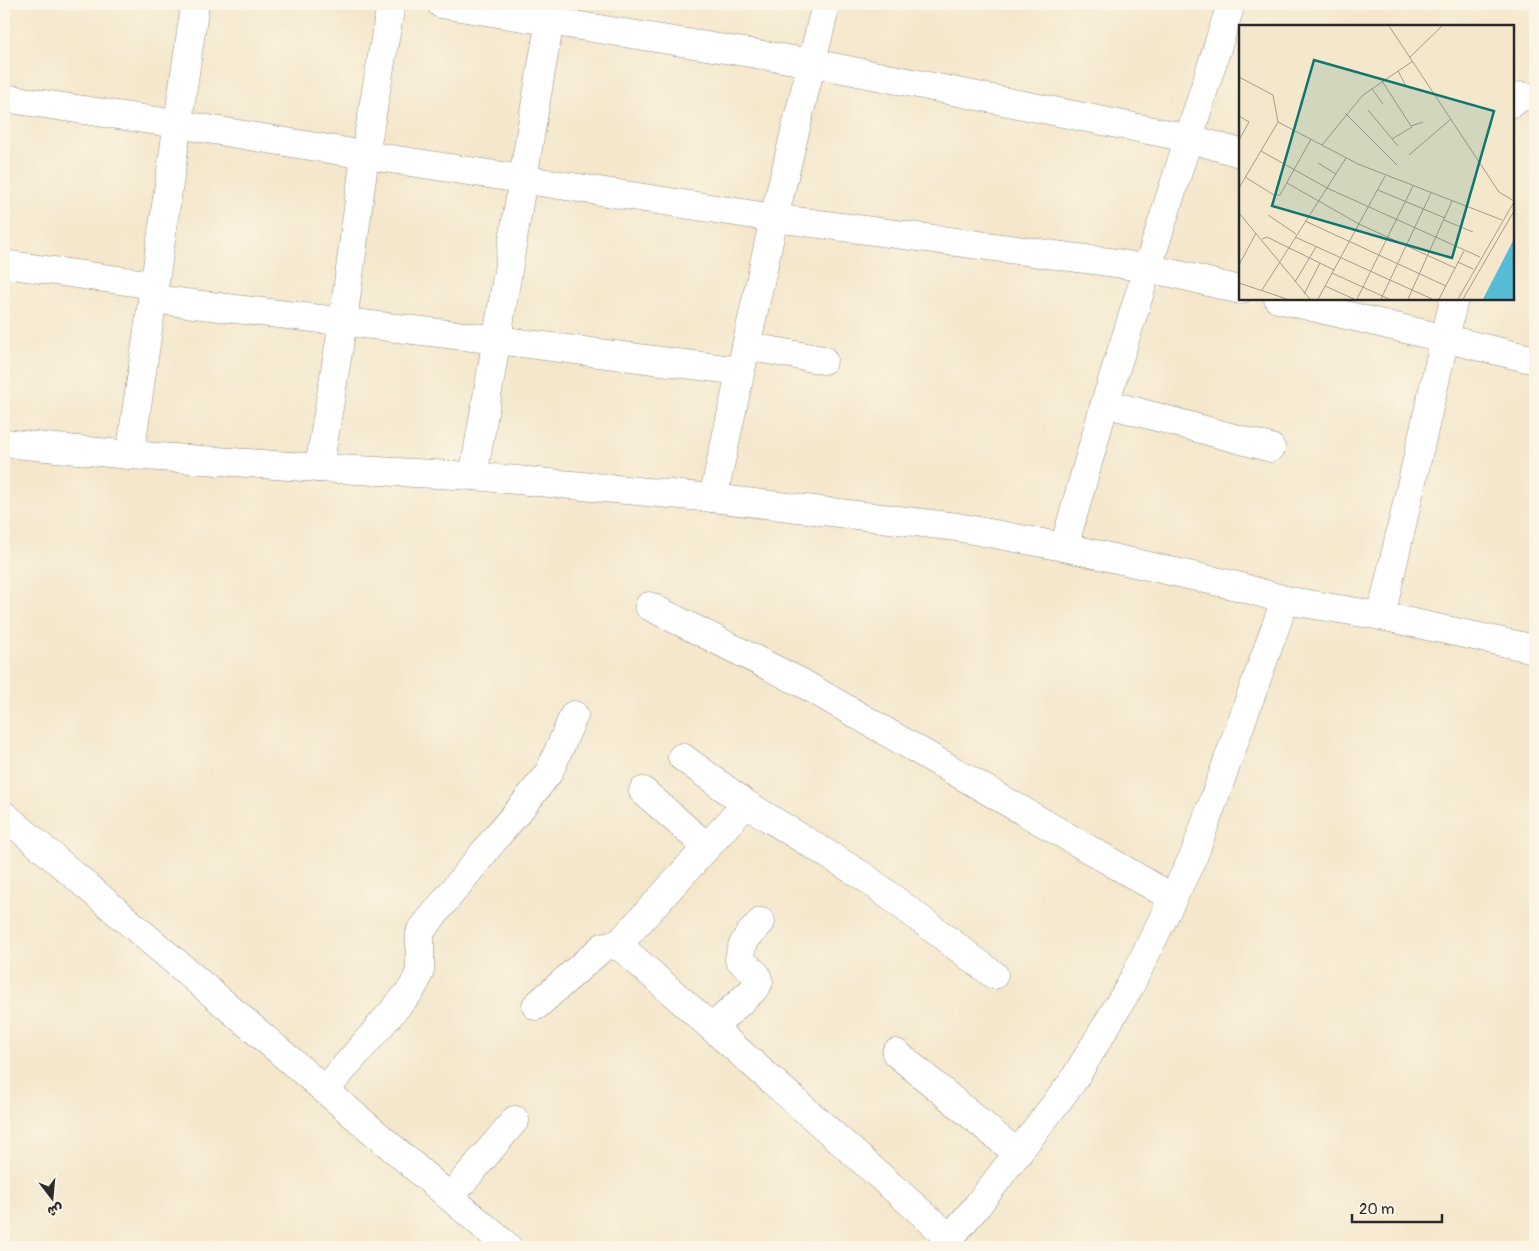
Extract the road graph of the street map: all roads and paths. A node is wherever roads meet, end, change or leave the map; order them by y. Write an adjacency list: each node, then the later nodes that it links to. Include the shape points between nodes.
1 (195, 4): 11 (street)
2 (391, 4): 14 (street)
3 (441, 4): 6 (street)
4 (826, 4): 7 (street)
5 (1231, 4): 12 (street)
6 (551, 12): 7 (street); 15 (street)
7 (813, 63): 12 (street); 16 (street)
8 (1535, 96): 10 (street, via 1521,96)
9 (4, 98): 11 (street)
10 (1514, 101)
11 (178, 124): 14 (street); 20 (street)
12 (1188, 138): 13 (street); 18 (street)
13 (1239, 153)
14 (365, 155): 15 (street); 23 (street)
15 (522, 179): 16 (street); 25 (street)
16 (774, 218): 18 (street); 26 (street)
17 (4, 264): 20 (street)
18 (1148, 268): 19 (street); 29 (street)
19 (1239, 290)
20 (153, 292): 23 (street); 32 (street)
21 (1282, 300): 24 (street)
22 (1454, 300): 24 (street)
23 (343, 322): 25 (street); 33 (street)
24 (1446, 339): 28 (street); 39 (street)
25 (498, 340): 26 (street); 34 (street)
26 (743, 358): 27 (street); 35 (street)
27 (823, 360)
28 (1535, 360)
29 (1105, 403): 31 (street); 36 (street)
30 (4, 443): 32 (street)
31 (1271, 448)
32 (130, 455): 33 (street)
33 (319, 468): 34 (street)
34 (473, 476): 35 (street)
35 (713, 498): 36 (street, via 956,527)
36 (1064, 546): 37 (street)
37 (1285, 600): 39 (street); 47 (street, via 1194,855)
38 (649, 606): 47 (street, via 802,683)
39 (1381, 616): 40 (street)
40 (1535, 649)
41 (574, 715): 54 (street, via 549,772 420,932 420,970 411,990)
42 (682, 757): 44 (street)
43 (643, 791): 46 (street)
44 (746, 804): 46 (street); 50 (street, via 866,878)
45 (4, 815): 54 (street)
46 (707, 847): 49 (street)
47 (1173, 898): 56 (street, via 1130,986 1073,1081)
48 (761, 922): 52 (street, via 746,937 739,958 756,974 758,982)
49 (617, 946): 51 (street, via 603,947); 52 (street)
50 (994, 975)
51 (536, 1006)
52 (712, 1028): 58 (street)
53 (896, 1053): 56 (street)
54 (325, 1090): 57 (street)
55 (515, 1120): 57 (street)
56 (1018, 1154): 58 (street)
57 (450, 1197): 59 (street)
58 (946, 1243)
59 (508, 1247)

